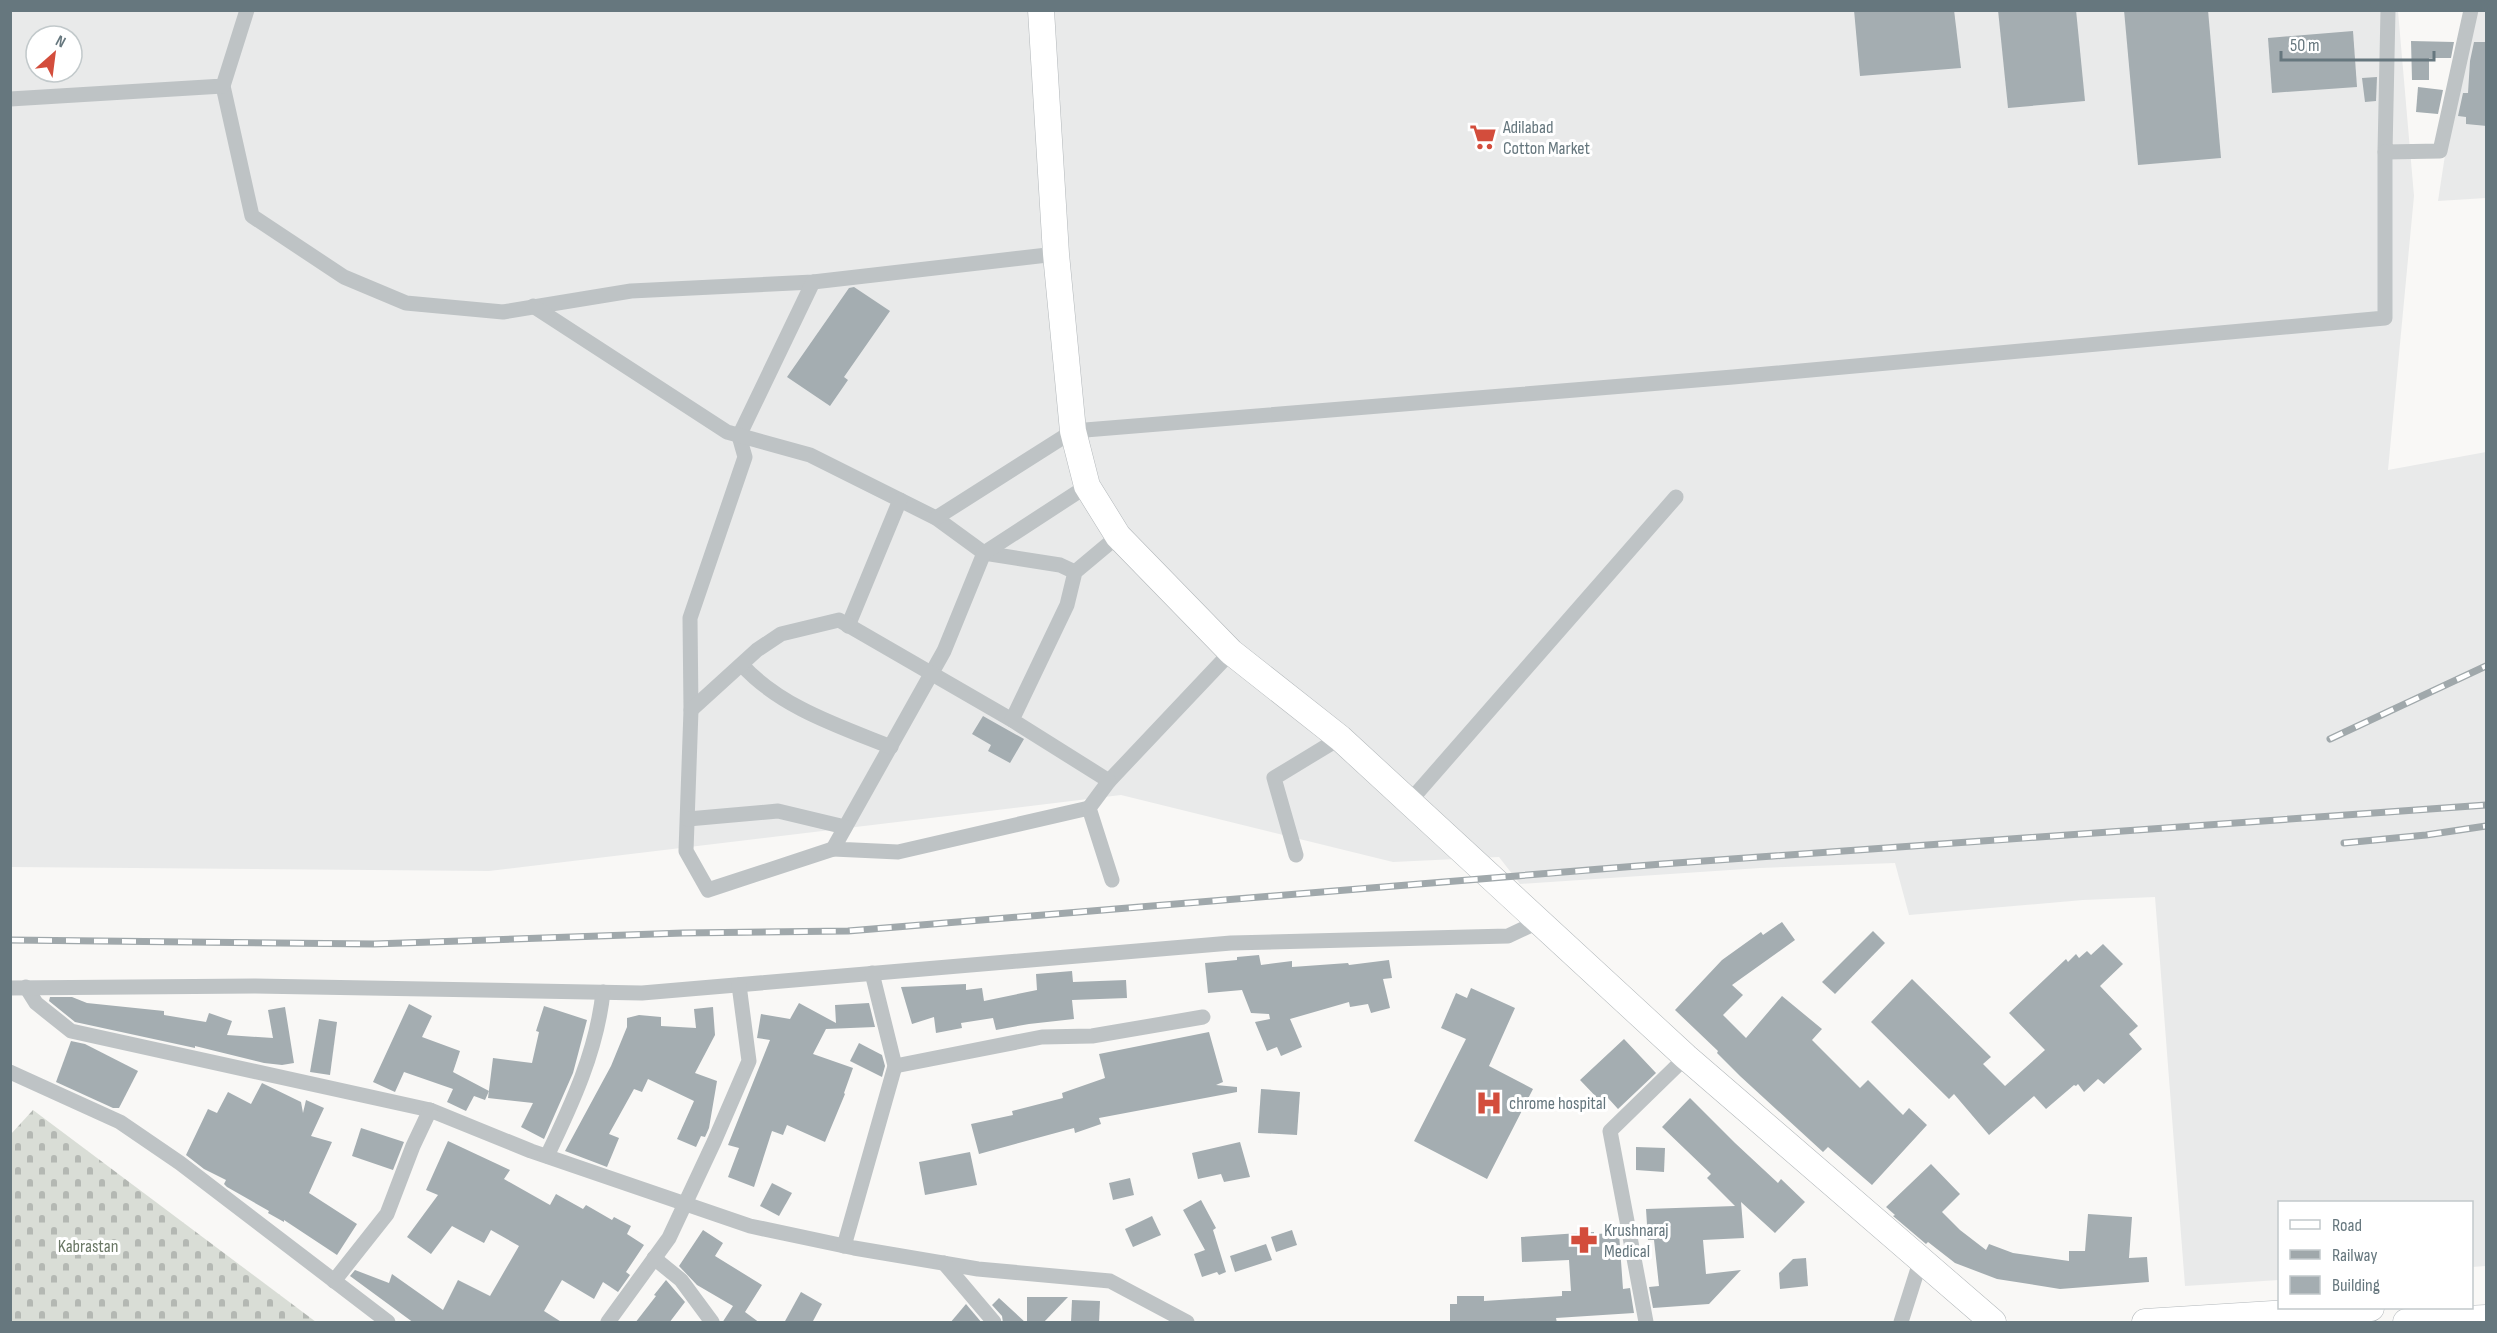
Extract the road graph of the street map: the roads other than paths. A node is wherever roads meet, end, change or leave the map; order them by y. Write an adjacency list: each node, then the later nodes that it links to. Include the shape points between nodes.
1 (248, 10): 5 (street)
2 (1041, 10): 8 (main road)
3 (2388, 10): 7 (street)
4 (2471, 10): 7 (street, via 2440,151)
5 (223, 86): 6 (street); 10 (street, via 252,216 345,278 406,303 504,312)
6 (10, 99)
7 (2385, 152): 11 (street, via 2385,318)
8 (1056, 254): 9 (street); 11 (main road)
9 (813, 282): 10 (street, via 631,291); 12 (street)
10 (533, 306): 12 (street, via 727,432)
11 (1073, 431): 13 (main road); 16 (street)
12 (739, 436): 15 (street, via 810,455); 24 (street, via 745,457 690,618)
13 (1087, 486): 17 (main road); 18 (street)
14 (1676, 497): 29 (street)
15 (900, 500): 16 (street); 20 (street)
16 (936, 518): 18 (street)
17 (1118, 536): 19 (street); 21 (main road)
18 (984, 553): 19 (street, via 1060,565); 23 (street)
19 (1075, 572): 25 (street, via 1066,605)
20 (848, 626): 22 (street, via 839,620 781,634); 23 (street)
21 (1231, 652): 26 (main road); 28 (street)
22 (742, 665): 24 (street); 27 (street, via 755,679 813,715)
23 (932, 673): 25 (street); 27 (street)
24 (691, 710): 31 (street)
25 (1012, 720): 28 (street)
26 (1340, 738): 29 (main road); 34 (street, via 1274,778)
27 (891, 747): 32 (street)
28 (1109, 781): 30 (street)
29 (1410, 801): 36 (main road)
30 (1089, 808): 33 (street, via 898,852); 35 (street)
31 (688, 819): 32 (street, via 778,811); 33 (street, via 686,851 708,890)
32 (845, 827): 33 (street)
33 (833, 849)
34 (1296, 855)
35 (1112, 880)
36 (1540, 921): 37 (street, via 1508,936 1231,943); 42 (main road)
37 (872, 973): 38 (street); 43 (street)
38 (739, 985): 40 (street, via 642,993); 47 (street, via 749,1061)
39 (18, 988): 40 (street, via 255,986); 45 (street, via 71,1031)
40 (603, 992): 46 (street, via 600,1017 574,1100)
41 (1203, 1017): 43 (street, via 1092,1036 1042,1037)
42 (1686, 1057): 50 (main road); 60 (street, via 1610,1131)
43 (895, 1066): 48 (street)
44 (10, 1072): 52 (street, via 120,1122)
45 (430, 1110): 46 (street); 52 (street, via 387,1214)
46 (547, 1156): 47 (street)
47 (685, 1203): 48 (street, via 750,1226); 49 (street, via 669,1238)
48 (844, 1246): 51 (street)
49 (654, 1258): 56 (street); 57 (street, via 681,1280)
50 (1921, 1259): 61 (street); 62 (main road)
51 (944, 1263): 58 (street); 59 (street, via 1110,1281)
52 (334, 1281): 55 (street)
53 (2356, 1309): 63 (main road)
54 (2487, 1318): 64 (main road)
55 (388, 1323)
56 (609, 1323)
57 (712, 1323)
58 (994, 1323)
59 (1187, 1323)
60 (1646, 1323)
61 (1901, 1323)
62 (1993, 1323)
63 (2145, 1323)
64 (2406, 1323)

